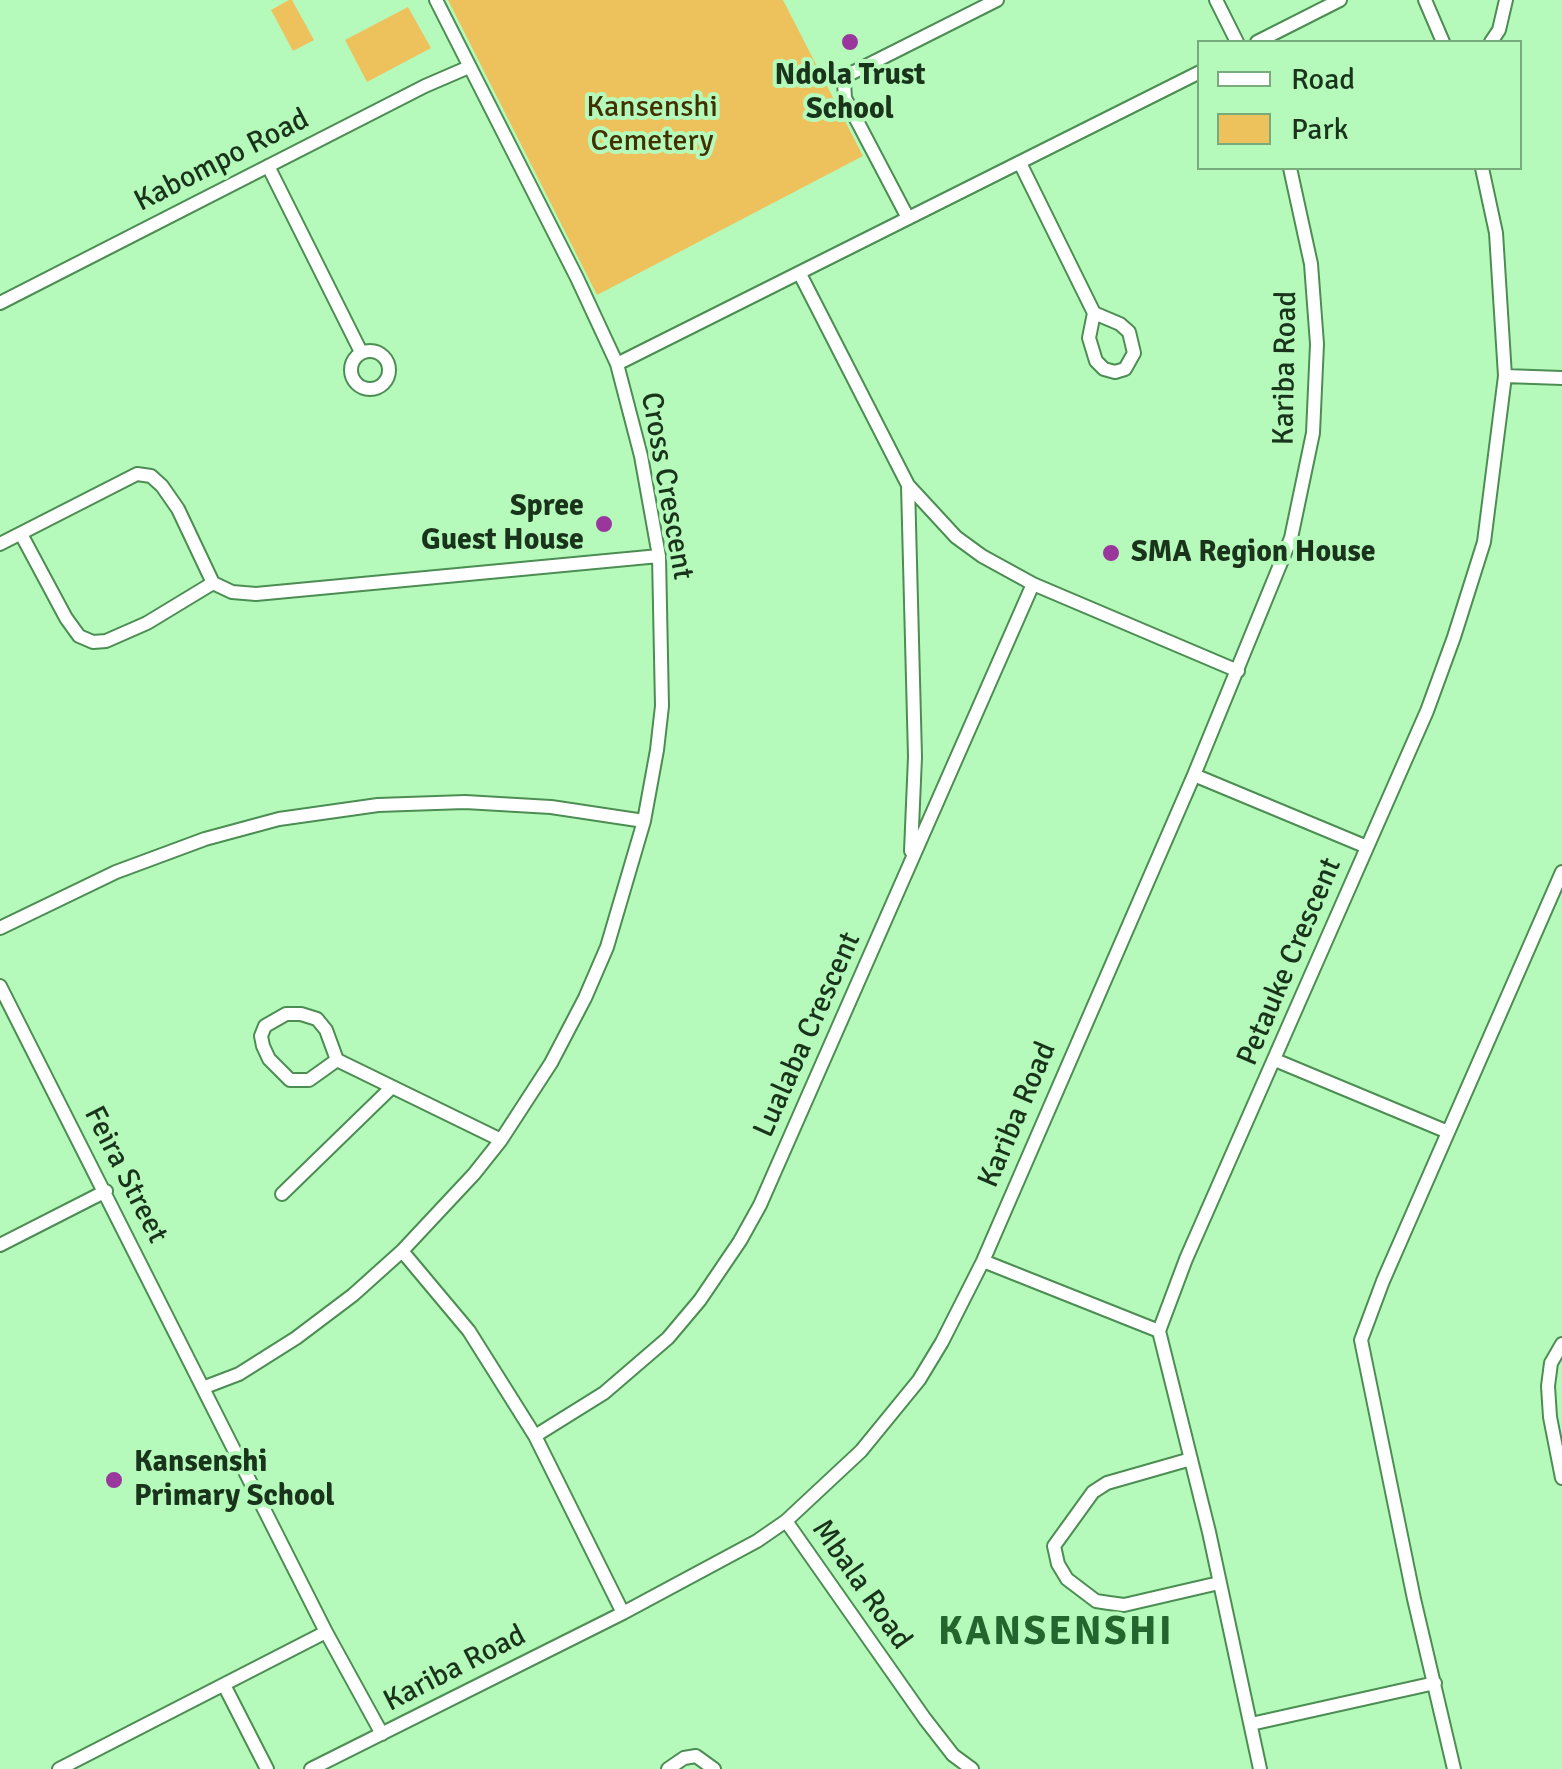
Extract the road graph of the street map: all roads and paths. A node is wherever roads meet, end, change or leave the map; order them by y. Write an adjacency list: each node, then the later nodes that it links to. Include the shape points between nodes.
1 (436, 0): 11 (street, Cross Crescent)
2 (997, 0): 17 (street, via 844,82 845,98)
3 (1216, 0): 7 (street)
4 (1340, 0): 8 (street)
5 (1425, 0): 9 (street)
6 (1506, 0): 10 (street)
7 (1236, 40)
8 (1261, 40)
9 (1442, 40)
10 (1492, 40)
11 (469, 67): 14 (street, Kabompo Road); 22 (street, Cross Crescent)
12 (1197, 74): 13 (street)
13 (1020, 163): 17 (street); 20 (street)
14 (268, 166): 19 (street, Kabompo Road); 21 (street)
15 (1290, 170): 31 (street, Kariba Road, via 1313,280 1314,432 1291,538)
16 (1482, 170): 23 (street, Petauke Crescent, via 1496,234)
17 (908, 218): 18 (street)
18 (800, 274): 22 (street); 25 (street)
19 (0, 303)
20 (1094, 313): 20 (street, via 1129,332 1134,352 1124,369 1104,370 1096,361 1089,338)
21 (361, 352)
22 (617, 364): 28 (street, Cross Crescent)
23 (1505, 376): 24 (street); 36 (street, Petauke Crescent, via 1478,561 1442,673)
24 (1562, 378)
25 (908, 485): 30 (street, via 968,547); 33 (street)
26 (21, 534): 27 (street); 29 (street, via 66,618 93,642 147,624); 29 (street, via 121,480 150,476 178,510)
27 (0, 544)
28 (660, 556): 29 (street, via 256,594); 35 (street, Cross Crescent, via 662,706)
29 (213, 583)
30 (1033, 584): 31 (street); 34 (street, Lualaba Crescent)
31 (1238, 671): 32 (street, Kariba Road)
32 (1194, 775): 36 (street); 51 (street, Kariba Road)
33 (915, 802): 34 (street); 37 (street)
34 (935, 808): 37 (street, Lualaba Crescent)
35 (644, 821): 39 (street, via 465,802 279,819 116,872); 46 (street, Cross Crescent, via 585,998)
36 (1366, 847): 43 (street, Petauke Crescent)
37 (910, 864): 55 (street, Lualaba Crescent, via 760,1205 720,1272 636,1367)
38 (1562, 872): 45 (street)
39 (0, 928)
40 (0, 986): 41 (street, Feira Street)
41 (5, 1010): 47 (street, Feira Street)
42 (336, 1060): 42 (street, via 316,1019 286,1014 264,1026 269,1060 290,1080 309,1080); 44 (street)
43 (1275, 1060): 45 (street); 52 (street, Petauke Crescent)
44 (392, 1088): 46 (street); 48 (street)
45 (1448, 1132): 62 (street, via 1360,1346)
46 (500, 1140): 50 (street, Cross Crescent)
47 (106, 1191): 49 (street); 54 (street, Feira Street)
48 (282, 1194)
49 (0, 1245)
50 (402, 1251): 54 (street, Cross Crescent, via 296,1338); 55 (street, via 469,1331)
51 (983, 1261): 52 (street); 58 (street, Kariba Road, via 942,1342 894,1414)
52 (1159, 1331): 56 (street)
53 (1562, 1344): 57 (street, via 1548,1386)
54 (205, 1388): 61 (street, Feira Street)
55 (535, 1436): 60 (street)
56 (1192, 1459): 59 (street); 59 (street, via 1106,1482 1054,1546 1067,1579 1109,1604)
57 (1562, 1478)
58 (786, 1521): 60 (street, Kariba Road); 71 (street, Mbala Road, via 925,1719)
59 (1219, 1584): 64 (street)
60 (623, 1613): 65 (street, Kariba Road)
61 (326, 1632): 63 (street); 65 (street, Feira Street)
62 (1435, 1683): 64 (street); 73 (street)
63 (224, 1686): 66 (street); 67 (street)
64 (1250, 1724): 72 (street)
65 (382, 1734): 68 (street, Kariba Road)
66 (59, 1769)
67 (266, 1769)
68 (310, 1769)
69 (668, 1769): 70 (street, via 696,1756)
70 (714, 1769)
71 (972, 1769)
72 (1260, 1769)
73 (1454, 1769)

